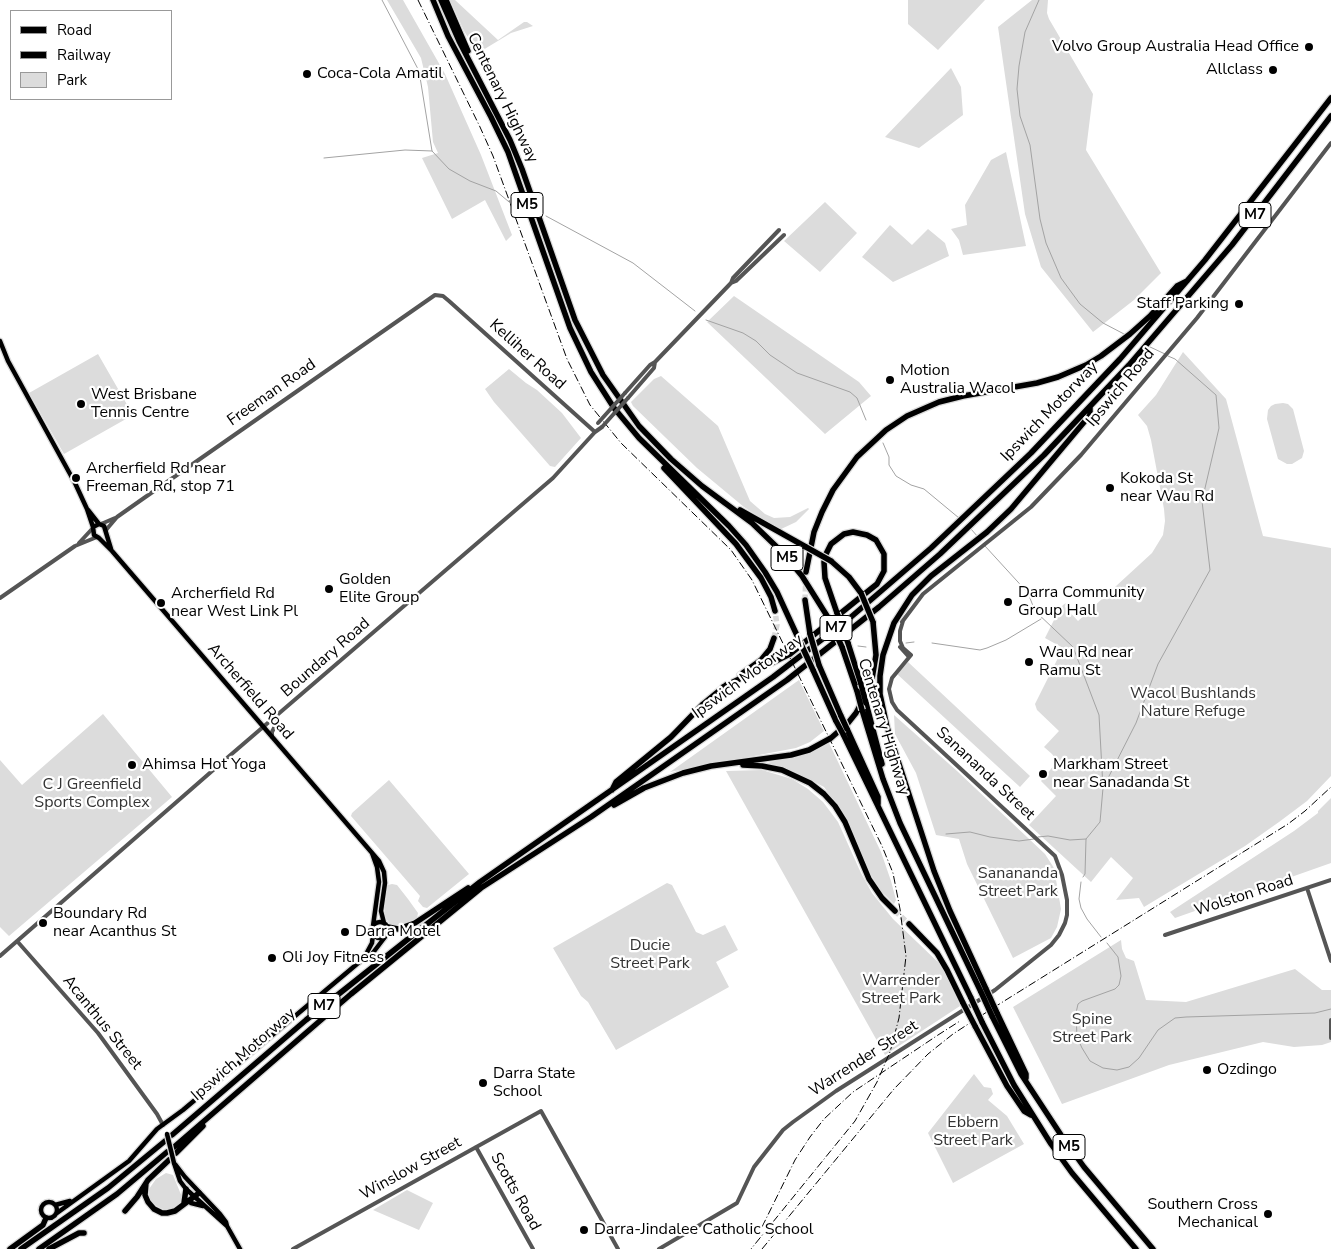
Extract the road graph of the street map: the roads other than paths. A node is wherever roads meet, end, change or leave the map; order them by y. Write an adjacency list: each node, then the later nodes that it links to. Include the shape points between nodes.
1 (433, 0): 19 (highway, Centenary Highway / M5, via 508,152 577,344 610,401)
2 (441, 0): 5 (highway, Centenary Highway / M5)
3 (446, 0): 5 (highway)
4 (1331, 98): 10 (highway, Ipswich Motorway / M7)
5 (495, 107): 20 (highway, Centenary Highway / M5, via 522,169 576,320 603,375 626,409 661,449 692,478)
6 (1331, 116): 17 (highway, Ipswich Motorway / M7, via 1242,231 1154,337)
7 (1331, 143): 26 (street, Ipswich Road, via 1261,236 1081,455 1031,507)
8 (779, 230): 11 (street, Boundary Road)
9 (784, 234): 11 (street, Boundary Road)
10 (1188, 280): 31 (highway, via 1177,286 1138,327 1086,365 1053,379 940,402 907,416 886,430 857,457 833,490 814,532); 42 (highway, Ipswich Motorway / M7, via 1045,439 957,524 818,643)
11 (731, 284): 16 (street, Boundary Road)
12 (443, 296): 18 (street, Kelliher Road); 22 (street, Freeman Road, via 431,298)
13 (0, 341): 15 (main road)
14 (0, 351): 15 (main road)
15 (8, 361): 21 (main road)
16 (655, 362): 18 (street, Boundary Road, bridge, via 598,423); 18 (street, Boundary Road, bridge, via 654,368)
17 (1090, 407): 26 (highway, via 1090,414); 44 (highway, Ipswich Motorway / M7, via 975,522 879,607 774,689)
18 (595, 432): 37 (street, Boundary Road, via 553,478)
19 (646, 446): 34 (highway, via 736,544 764,584); 43 (highway, Centenary Highway / M5, bridge, via 723,520 765,572)
20 (733, 508): 40 (highway, bridge, via 831,561 849,577 868,606 876,655 873,677 863,702 848,723 831,738 785,757); 41 (highway, Centenary Highway / M5, bridge, via 782,552 808,583 829,619 857,691)
21 (87, 509): 23 (main road); 24 (main road)
22 (117, 517): 23 (street, Freeman Road); 25 (street, Freeman Road)
23 (100, 524): 24 (main road); 25 (main road)
24 (93, 528): 27 (main road); 28 (street)
25 (106, 531): 27 (main road, via 104,536); 30 (main road, Archerfield Road)
26 (988, 535): 29 (highway)
27 (98, 537): 28 (street); 30 (main road, Archerfield Road)
28 (75, 546): 32 (street)
29 (976, 546): 46 (street, Sanananda Street, via 923,594 898,629 897,639 910,656 892,678 889,695 898,710); 61 (highway, via 931,576 904,607 885,647 880,684 887,727 934,870)
30 (112, 550): 38 (main road, Archerfield Road)
31 (806, 572)
32 (0, 598)
33 (806, 600): 43 (highway, bridge, via 810,634 820,665 878,797)
34 (775, 611)
35 (774, 638): 36 (highway, via 770,649 757,664)
36 (723, 687): 41 (highway, bridge, via 790,654 877,584 884,572 884,554 880,545 867,534 844,534 831,544 824,562 825,578 837,613 848,643 861,684 884,771); 42 (highway, via 671,737 616,782)
37 (276, 717): 38 (street, Boundary Road); 39 (street)
38 (263, 727): 39 (main road, Archerfield Road); 57 (street, Boundary Road)
39 (272, 737): 45 (main road, Archerfield Road)
40 (731, 764): 44 (highway, via 695,769 664,779); 50 (highway, via 782,770 810,783 824,794 845,822 869,879)
41 (883, 779): 61 (highway, Centenary Highway / M5, via 905,835)
42 (611, 792): 48 (highway, Ipswich Motorway / M7)
43 (878, 804): 65 (highway, Centenary Highway / M5, bridge, via 982,1022)
44 (591, 817): 70 (highway, Ipswich Motorway / M7, via 470,896 351,994 207,1118 205,1124)
45 (370, 850): 52 (main road, Archerfield Road, via 384,872 381,911); 53 (main road, Archerfield Road, via 379,882)
46 (1055, 856): 93 (street, Warrender Street, via 1068,907 1062,930 1051,945 995,990 836,1090 793,1122 754,1167 737,1203)
47 (1331, 880): 49 (street, Wolston Road)
48 (480, 882): 52 (highway, via 415,923 398,929); 67 (highway, Ipswich Motorway / M7, via 306,1020)
49 (1308, 888): 55 (street, Wolston Road); 60 (street)
50 (894, 911)
51 (909, 924): 65 (highway, bridge, via 937,953 948,970 1007,1086 1024,1111)
52 (386, 925): 53 (main road, via 379,922); 56 (main road, via 388,932)
53 (373, 926): 54 (main road)
54 (373, 934): 56 (main road, via 377,938); 59 (main road, via 372,944)
55 (1164, 935)
56 (385, 937): 59 (main road, via 378,948)
57 (17, 941): 58 (street, Boundary Road); 66 (street, Acanthus Street, via 98,1034)
58 (0, 956)
59 (363, 959): 66 (main road)
60 (1331, 962)
61 (983, 991): 95 (highway, Centenary Highway / M5, bridge, via 1018,1068 1046,1114 1084,1167)
62 (1331, 1020): 63 (street)
63 (1330, 1025): 64 (street)
64 (1331, 1038)
65 (1033, 1116): 94 (highway, Centenary Highway / M5, via 1072,1173)
66 (163, 1125): 67 (main road); 76 (main road, via 129,1161)
67 (169, 1135): 72 (main road, bridge)
68 (165, 1141): 86 (highway, via 108,1188)
69 (476, 1147): 90 (street, Winslow Street); 91 (street, Scotts Road); 92 (street, Winslow Street, via 541,1111)
70 (175, 1150)
71 (167, 1152): 87 (highway, via 117,1194)
72 (172, 1161): 73 (highway); 74 (main road); 75 (main road)
73 (146, 1183): 77 (highway, via 146,1198 158,1212 172,1212); 80 (highway)
74 (186, 1189): 75 (main road); 77 (highway)
75 (196, 1194): 77 (highway); 79 (main road); 83 (main road, via 222,1217)
76 (72, 1201): 78 (main road); 81 (main road)
77 (188, 1203): 79 (main road)
78 (55, 1205): 81 (main road); 82 (main road, via 49,1202 43,1205 41,1211)
79 (205, 1206): 83 (main road)
80 (125, 1211)
81 (57, 1213): 82 (main road)
82 (46, 1218): 85 (highway, via 43,1225)
83 (227, 1226): 89 (main road)
84 (84, 1233): 88 (highway)
85 (10, 1249)
86 (21, 1249)
87 (39, 1249)
88 (49, 1249)
89 (240, 1249)
90 (293, 1249)
91 (533, 1249)
92 (618, 1249)
93 (659, 1249)
94 (1136, 1249)
95 (1153, 1249)

